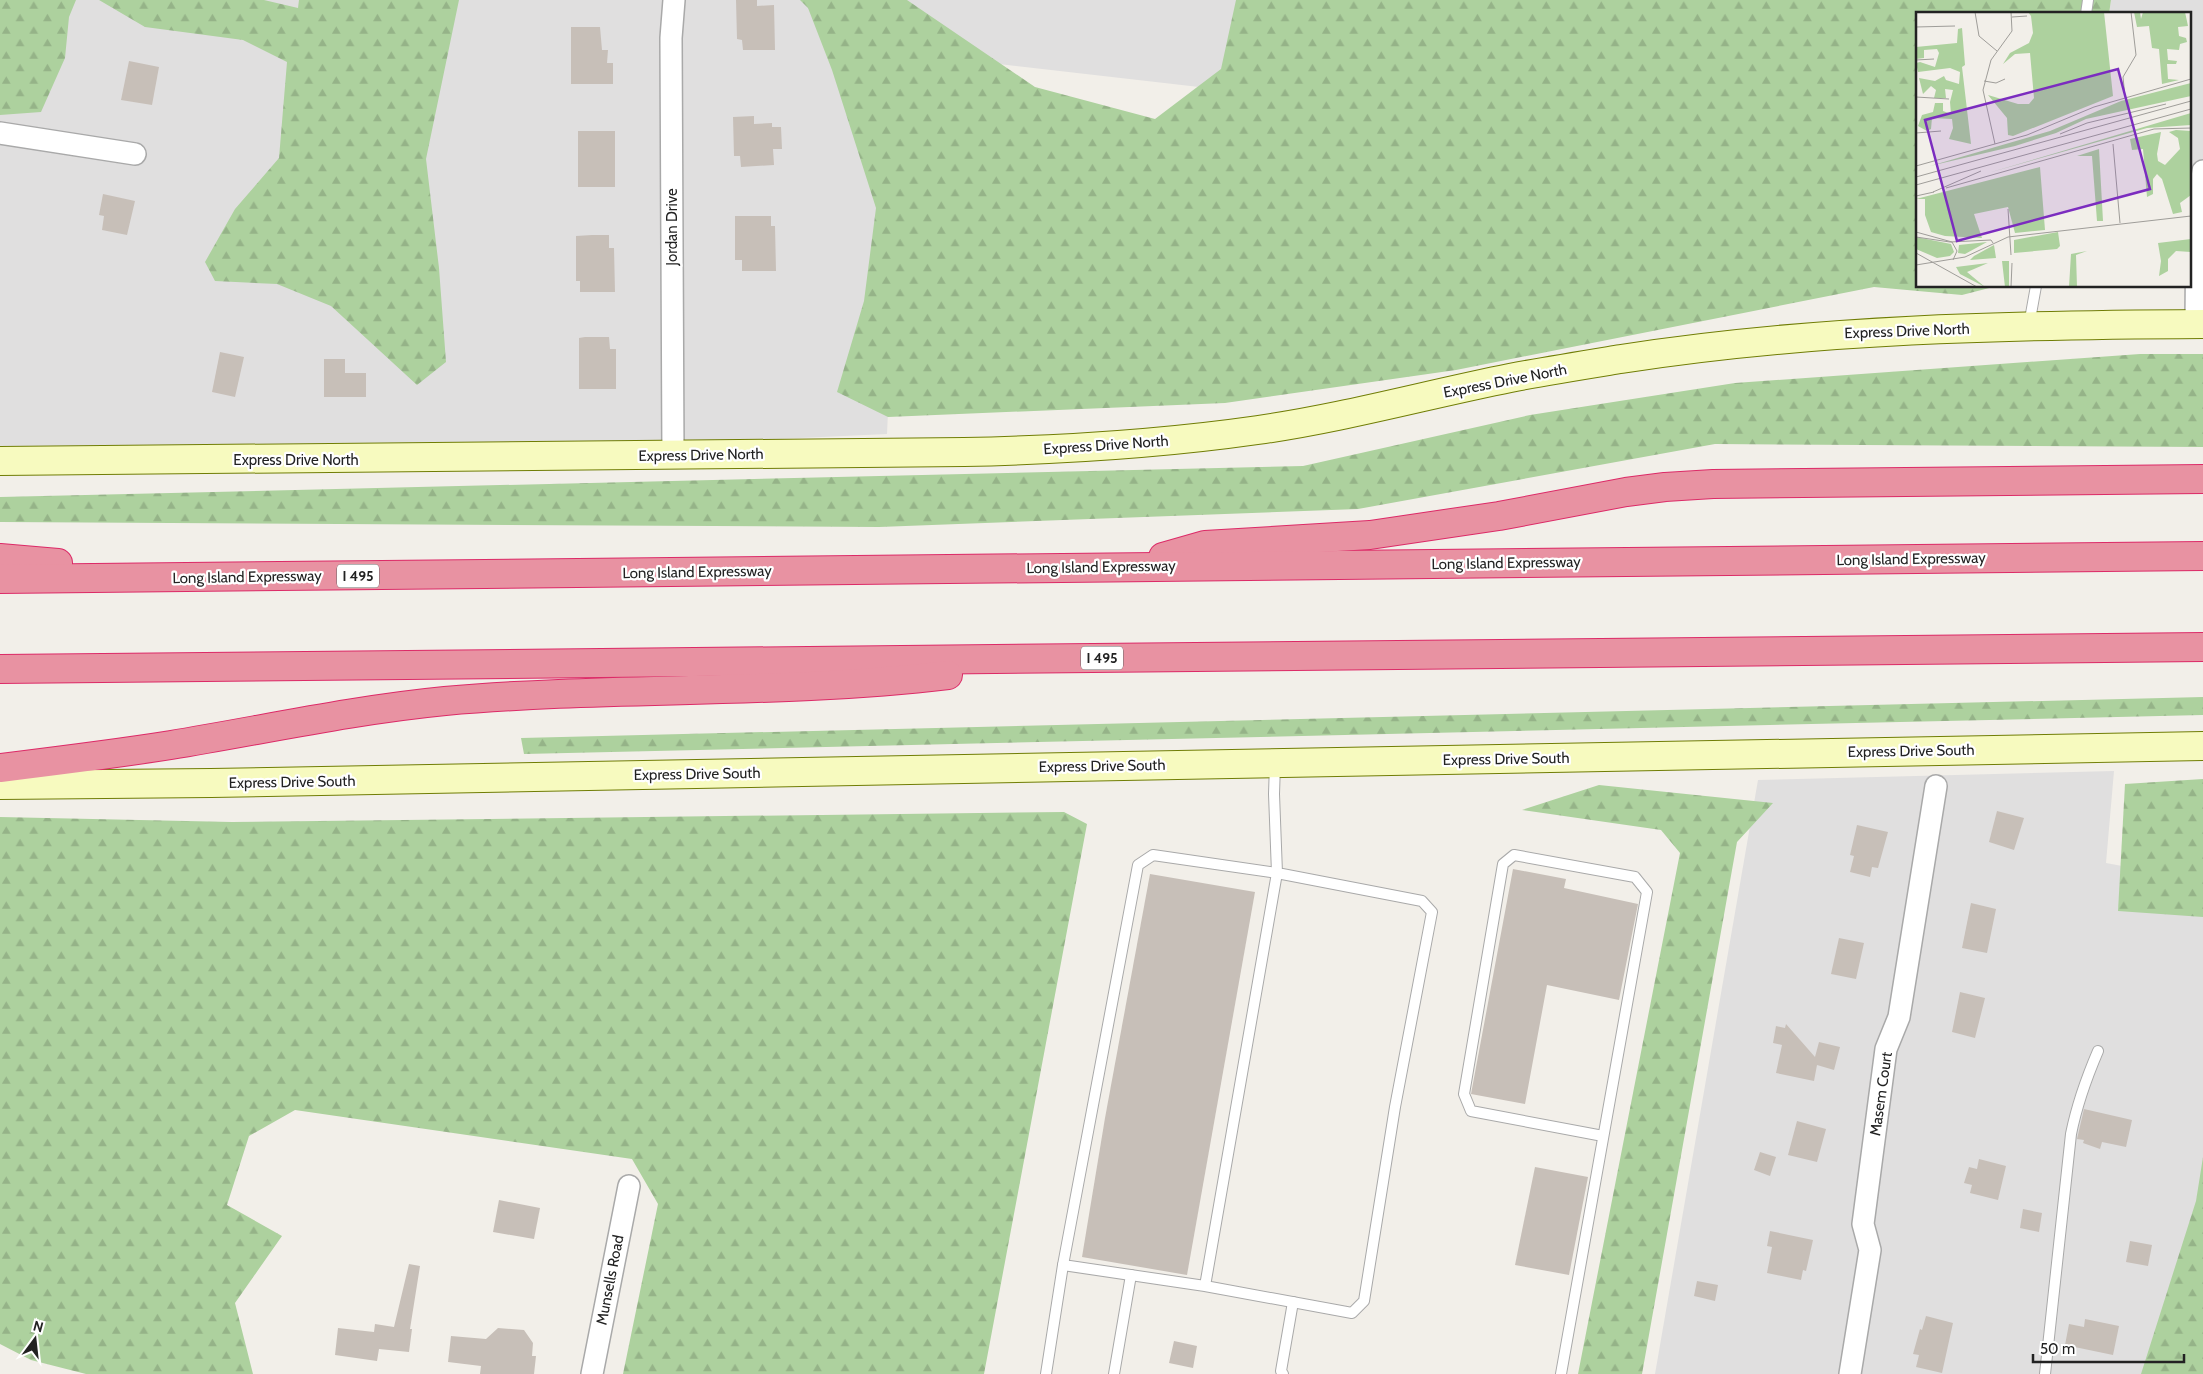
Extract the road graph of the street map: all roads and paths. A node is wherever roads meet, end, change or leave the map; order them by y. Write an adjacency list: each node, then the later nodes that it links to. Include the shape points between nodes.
1 (674, 0): 8 (street, Jordan Drive, via 671,38)
2 (0, 133): 3 (street)
3 (135, 154)
4 (2203, 171): 6 (street, via 2197,213)
5 (2036, 288): 7 (lane)
6 (2200, 324): 7 (main road, Express Drive North)
7 (2029, 327): 8 (main road, Express Drive North, via 1836,334 1729,344 1510,378 1259,430 1112,447)
8 (674, 455): 9 (main road, Express Drive North)
9 (0, 462)
10 (2203, 479): 13 (highway, via 1664,487 1370,535 1205,545)
11 (2203, 556): 13 (highway, Long Island Expressway / I 495)
12 (0, 558): 14 (highway)
13 (1130, 566): 14 (highway, Long Island Expressway / I 495)
14 (231, 577): 15 (highway, Long Island Expressway / I 495)
15 (0, 579)
16 (2203, 647): 17 (highway, I 495)
17 (1092, 658): 18 (highway, I 495); 21 (highway, via 878,684 569,693 445,702 347,714 170,745)
18 (0, 669)
19 (2203, 746): 20 (main road, Express Drive South)
20 (1275, 763): 22 (main road, Express Drive South); 24 (lane)
21 (0, 768)
22 (0, 785)
23 (1936, 786): 37 (street, Masem Court, via 1899,1017 1886,1049 1863,1224 1870,1250)
24 (1277, 873): 28 (lane, via 1153,855 1138,866); 30 (lane); 31 (lane, via 1422,901 1432,912 1395,1107 1364,1301 1352,1313)
25 (2098, 1051): 38 (lane, via 2081,1092 2071,1134)
26 (1603, 1136): 26 (lane, via 1648,892 1635,877 1514,855 1503,864 1464,1094 1471,1111); 36 (lane)
27 (629, 1186): 32 (street, Munsells Road)
28 (1063, 1266): 29 (lane); 33 (lane)
29 (1131, 1275): 30 (lane); 34 (lane)
30 (1205, 1286): 31 (lane)
31 (1293, 1302): 35 (lane)
32 (592, 1374)
33 (1046, 1374)
34 (1114, 1374)
35 (1283, 1374)
36 (1561, 1374)
37 (1850, 1374)
38 (2045, 1374)

